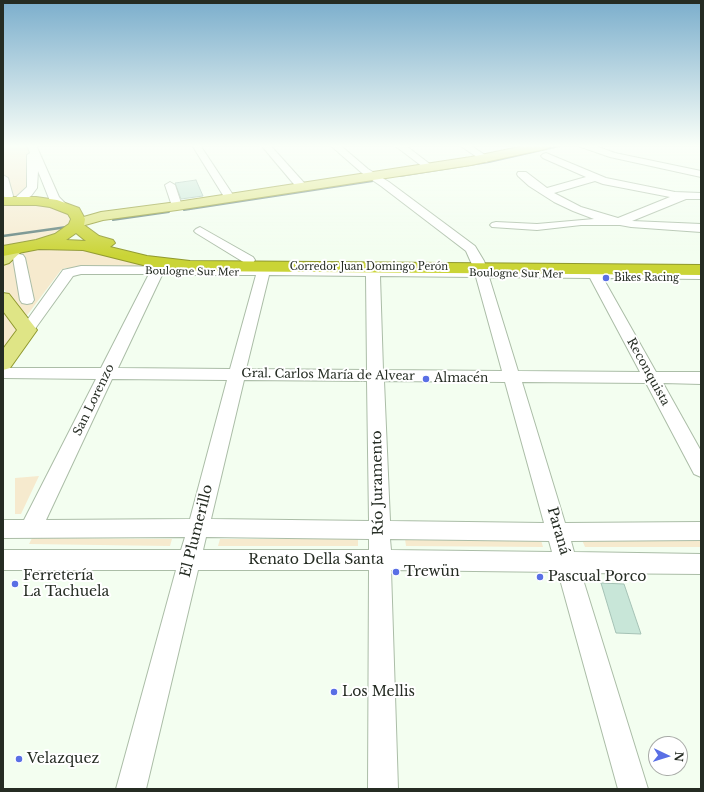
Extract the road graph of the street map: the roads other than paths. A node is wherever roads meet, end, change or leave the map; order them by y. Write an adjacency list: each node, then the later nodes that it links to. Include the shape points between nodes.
1 (4, 182): 17 (street)
2 (33, 182): 17 (street, via 28,194)
3 (48, 182): 19 (street, via 54,199)
4 (220, 182): 16 (street)
5 (297, 182): 12 (street)
6 (342, 182): 12 (main road)
7 (381, 182): 29 (street, via 471,249)
8 (531, 182): 13 (street)
9 (580, 182): 13 (street)
10 (611, 182): 14 (street)
11 (170, 185): 18 (street)
12 (302, 188): 16 (main road)
13 (545, 192): 20 (street, via 577,209)
14 (682, 196): 15 (street); 20 (street)
15 (701, 196)
16 (230, 198): 18 (main road)
17 (10, 199): 19 (highway, via 45,202)
18 (177, 206): 19 (main road, via 96,217)
19 (72, 217): 24 (highway, via 60,237); 28 (highway, Corredor Juan Domingo Perón, via 93,238 159,255)
20 (618, 222): 21 (street, via 581,222 537,227); 22 (street)
21 (496, 225)
22 (701, 228)
23 (200, 231): 28 (street)
24 (39, 244): 25 (highway); 29 (highway, Corredor Juan Domingo Perón, via 83,245 147,261 190,266)
25 (13, 253): 26 (main road); 36 (street)
26 (3, 260)
27 (701, 262): 29 (highway, Corredor Juan Domingo Perón)
28 (256, 266): 29 (highway, Corredor Juan Domingo Perón); 31 (street, Boulogne Sur Mer); 32 (street, Boulogne Sur Mer); 41 (street, El Plumerillo)
29 (481, 268): 30 (highway, Corredor Juan Domingo Perón); 32 (street, Boulogne Sur Mer); 33 (street, Boulogne Sur Mer); 43 (street, Paraná)
30 (701, 270)
31 (157, 272): 37 (street, Boulogne Sur Mer, via 81,270 68,273); 39 (street, San Lorenzo)
32 (373, 273): 42 (street, Río Juramento)
33 (595, 275): 34 (street, Boulogne Sur Mer); 44 (street, Reconquista)
34 (701, 275)
35 (3, 298): 37 (main road)
36 (26, 300)
37 (27, 330): 38 (main road)
38 (3, 363)
39 (107, 373): 40 (street, Gral. Carlos María de Alvear); 41 (street, Gral. Carlos María de Alvear); 47 (street, San Lorenzo)
40 (3, 374)
41 (237, 374): 42 (street, Gral. Carlos María de Alvear); 48 (street, El Plumerillo)
42 (375, 376): 43 (street, Gral. Carlos María de Alvear); 50 (street, Río Juramento)
43 (513, 376): 44 (street, Gral. Carlos María de Alvear); 52 (street, Paraná)
44 (651, 377): 45 (street, Gral. Carlos María de Alvear); 46 (street, Reconquista)
45 (701, 378)
46 (701, 470)
47 (31, 528): 48 (street); 49 (street)
48 (198, 528): 50 (street); 54 (street, El Plumerillo)
49 (3, 529)
50 (380, 530): 52 (street); 55 (street, Río Juramento)
51 (701, 531): 52 (street)
52 (558, 532): 56 (street, Paraná)
53 (3, 560): 54 (street, Renato Della Santa)
54 (190, 560): 55 (street, Renato Della Santa); 58 (street, El Plumerillo)
55 (380, 560): 56 (street, Renato Della Santa); 59 (street, Río Juramento)
56 (567, 562): 57 (street, Renato Della Santa); 60 (street, Paraná)
57 (701, 564)
58 (131, 789)
59 (383, 789)
60 (633, 789)

